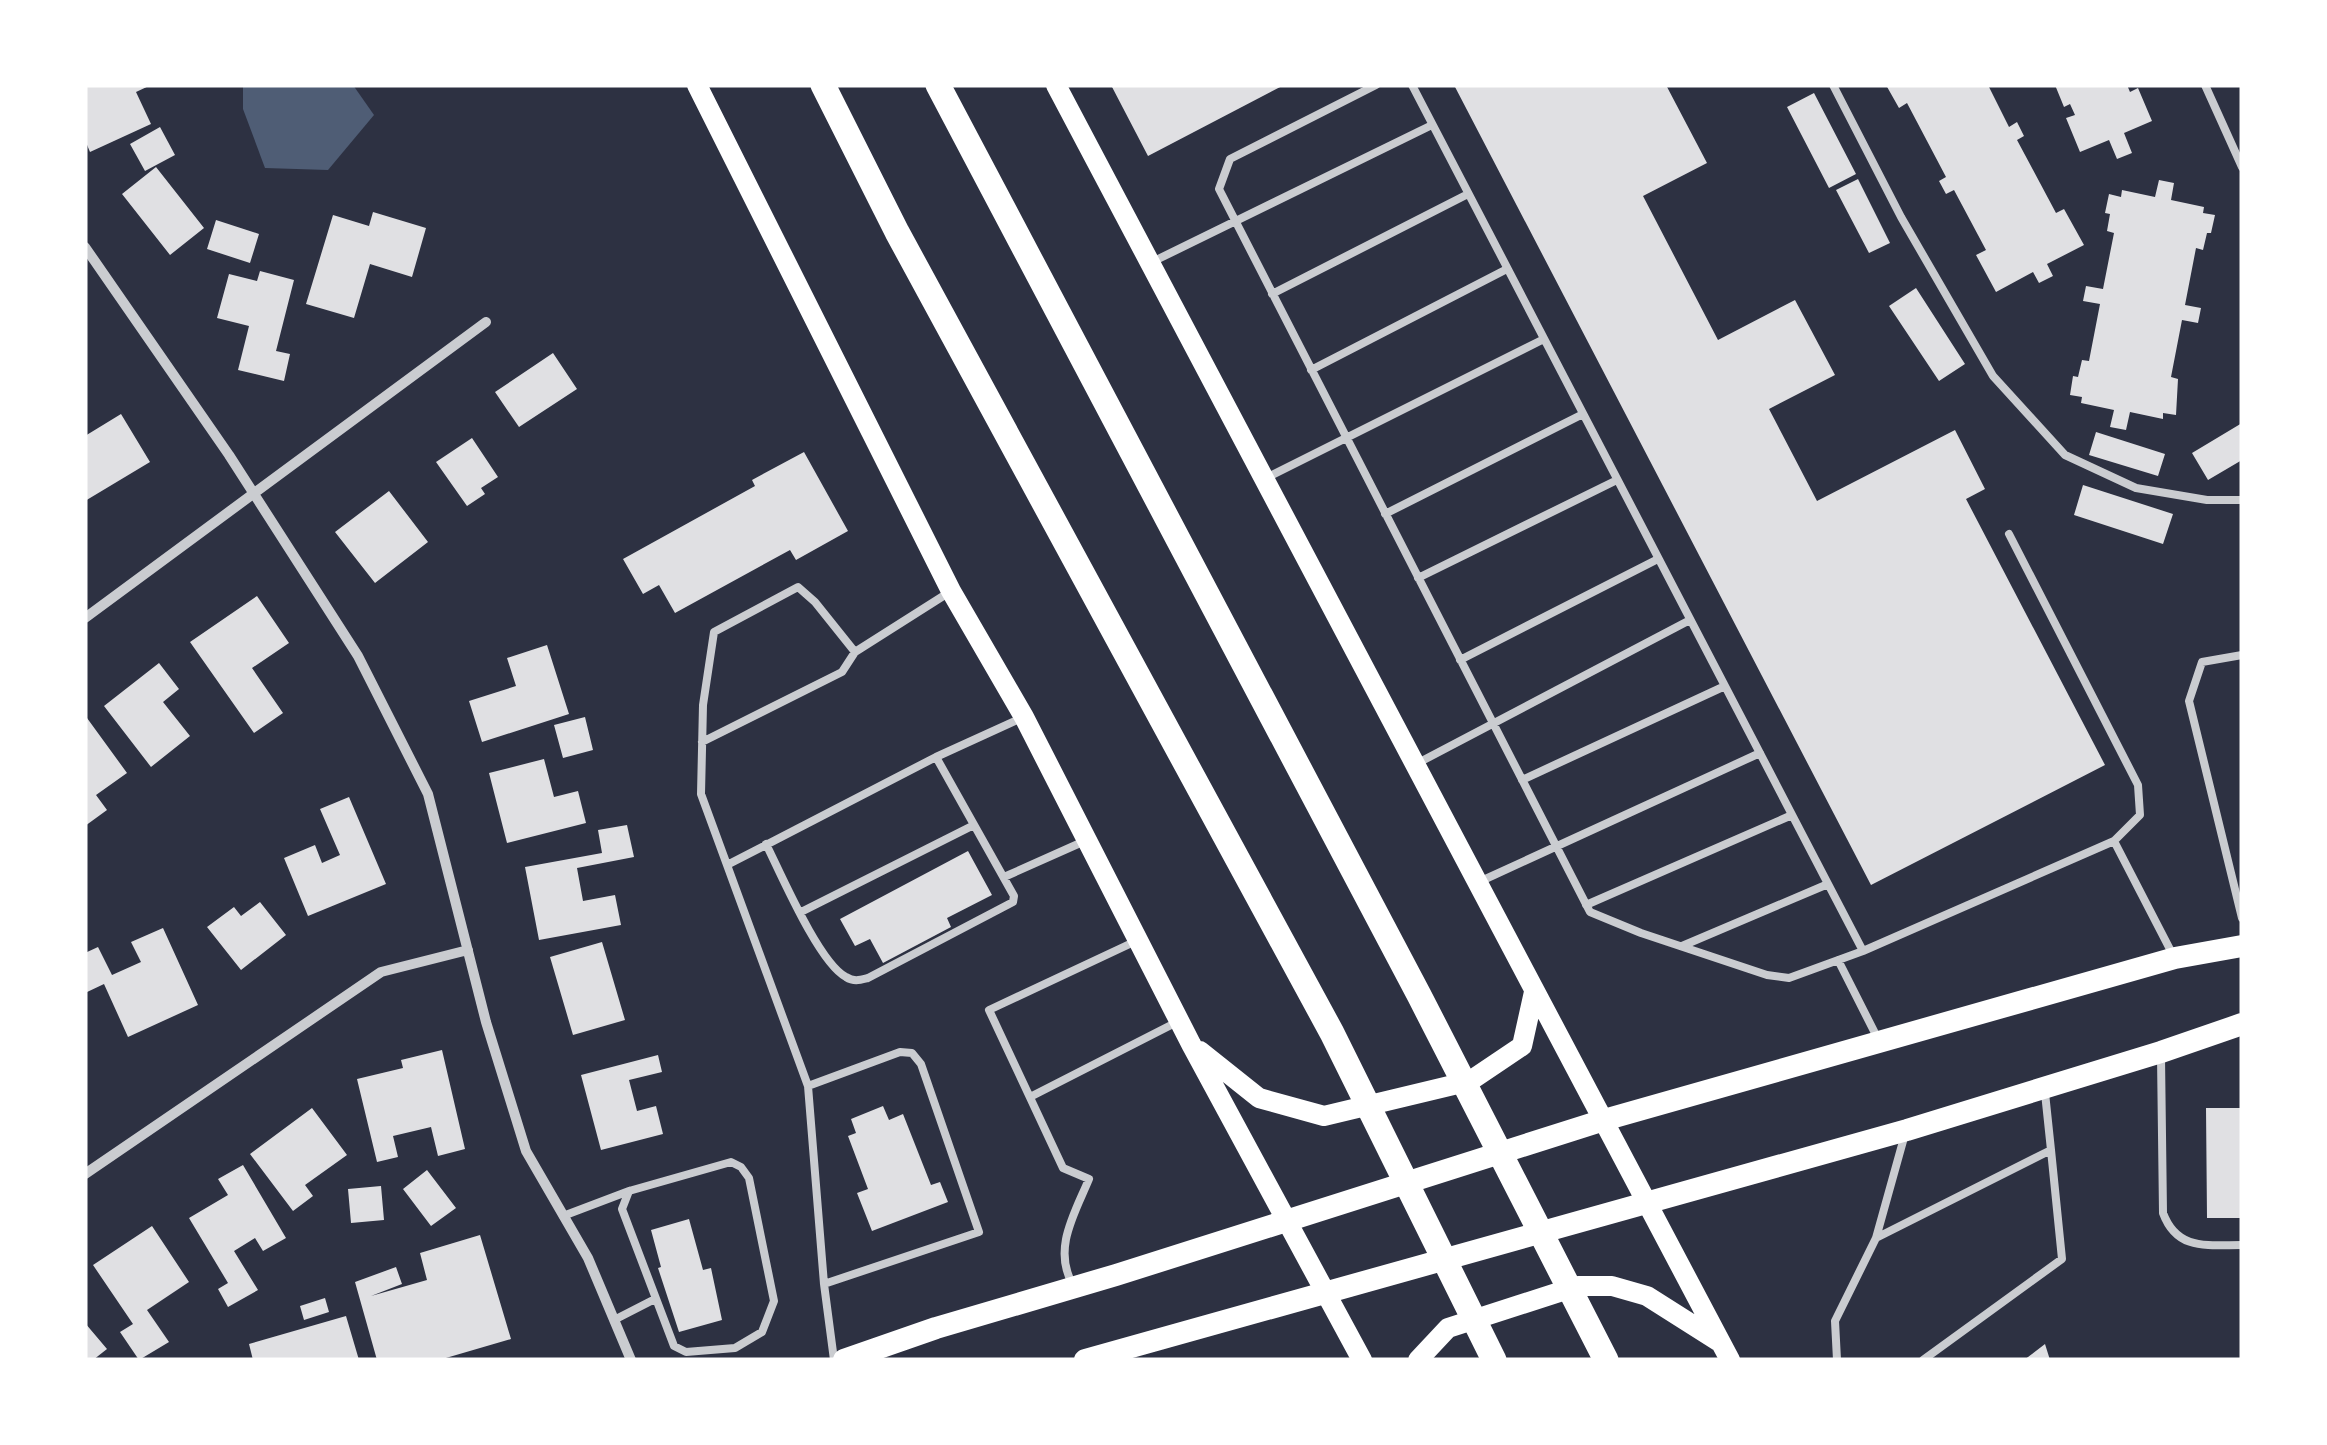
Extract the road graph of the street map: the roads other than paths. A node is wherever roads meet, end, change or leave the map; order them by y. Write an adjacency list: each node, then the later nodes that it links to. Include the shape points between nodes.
1 (698, 85): 30 (main road)
2 (822, 85): 99 (highway, via 1332,1034)
3 (938, 85): 100 (highway)
4 (1056, 85): 14 (main road)
5 (1376, 85): 12 (lane, via 1230,159 1219,190)
6 (1412, 85): 9 (lane)
7 (1834, 85): 25 (lane, via 1993,376 2065,455 2136,488)
8 (2205, 85): 10 (lane)
9 (1432, 125): 11 (lane); 12 (lane)
10 (2242, 167)
11 (1468, 194): 15 (lane); 16 (lane)
12 (1234, 220): 14 (lane); 16 (lane)
13 (85, 246): 24 (street)
14 (1150, 263): 22 (main road)
15 (1507, 269): 18 (lane); 19 (lane)
16 (1272, 294): 19 (lane)
17 (486, 322): 24 (street)
18 (1544, 340): 20 (lane); 21 (lane)
19 (1312, 370): 21 (lane)
20 (1583, 414): 23 (lane); 26 (lane)
21 (1346, 437): 22 (lane); 26 (lane)
22 (1264, 479): 42 (main road)
23 (1617, 480): 28 (lane); 29 (lane)
24 (252, 494): 31 (street); 62 (street, via 358,656 428,794)
25 (2242, 500)
26 (1386, 514): 29 (lane)
27 (2010, 534): 47 (lane, via 2138,785 2140,815)
28 (1658, 558): 32 (lane); 35 (lane)
29 (1418, 578): 35 (lane)
30 (950, 591): 33 (lane); 37 (main road)
31 (85, 618)
32 (1690, 620): 36 (lane); 38 (lane)
33 (855, 652): 39 (lane, via 842,672); 39 (lane, via 798,587 714,632)
34 (2242, 654): 52 (lane, via 2202,662 2189,701)
35 (1460, 660): 38 (lane)
36 (1725, 686): 40 (lane); 43 (lane)
37 (1024, 717): 41 (lane); 46 (main road)
38 (1492, 722): 42 (lane); 43 (lane)
39 (702, 742): 50 (lane, via 701,794)
40 (1760, 754): 44 (lane); 49 (lane)
41 (936, 757): 45 (lane); 48 (lane)
42 (1416, 764): 54 (main road)
43 (1522, 780): 49 (lane)
44 (1792, 815): 55 (lane); 56 (lane)
45 (974, 824): 53 (lane); 57 (lane)
46 (1087, 840): 53 (lane); 59 (main road)
47 (2114, 842): 63 (lane); 64 (lane)
48 (766, 844): 50 (lane); 57 (lane)
49 (1556, 846): 54 (lane); 56 (lane)
50 (727, 865): 72 (lane)
51 (2242, 870): 52 (lane)
52 (2231, 873): 58 (lane)
53 (1004, 877): 57 (lane, via 1013,902 858,981 844,977 823,954)
54 (1477, 883): 66 (main road)
55 (1828, 884): 60 (lane); 63 (lane)
56 (1586, 905): 60 (lane)
57 (801, 912)
58 (2242, 918)
59 (1138, 940): 67 (main road); 74 (lane, via 990,1010)
60 (1682, 946): 65 (lane, via 1790,978)
61 (2242, 946): 64 (main road)
62 (468, 950): 78 (street, via 381,972); 81 (street, via 526,1151)
63 (1863, 951): 65 (lane)
64 (2175, 958): 70 (main road)
65 (1838, 960): 70 (lane)
66 (1534, 992): 69 (main road, via 1522,1046 1470,1081 1324,1116 1259,1098); 75 (main road)
67 (1180, 1021): 69 (main road); 74 (lane)
68 (2242, 1024): 71 (main road)
69 (1191, 1044): 82 (main road)
70 (1868, 1044): 75 (main road)
71 (2161, 1052): 73 (main road); 84 (lane, via 2169,1229 2199,1245)
72 (808, 1086): 85 (lane); 85 (lane, via 912,1053 979,1232)
73 (2044, 1088): 76 (main road); 77 (lane)
74 (1032, 1096): 86 (lane, via 1062,1168 1089,1179 1064,1240)
75 (1604, 1120): 80 (main road); 82 (main road)
76 (1907, 1130): 80 (main road); 83 (lane)
77 (2051, 1150): 83 (lane); 102 (lane, via 2062,1259)
78 (85, 1174)
79 (628, 1190): 81 (lane); 88 (lane, via 622,1208); 90 (lane, via 731,1162 749,1178 774,1301 762,1332)
80 (1646, 1203): 87 (main road); 91 (main road)
81 (564, 1216): 89 (street)
82 (1278, 1223): 86 (main road); 87 (main road)
83 (1876, 1238): 101 (lane, via 1835,1321)
84 (2242, 1245)
85 (824, 1284): 94 (lane)
86 (1074, 1286): 95 (main road)
87 (1325, 1293): 96 (main road); 97 (main road)
88 (655, 1300): 89 (lane); 90 (lane, via 674,1346 686,1352)
89 (614, 1320): 92 (street)
90 (735, 1348): 93 (lane)
91 (1725, 1351): 98 (main road, via 1647,1296 1578,1286 1448,1328)
92 (631, 1360)
93 (738, 1360)
94 (834, 1360)
95 (844, 1360)
96 (1085, 1360)
97 (1362, 1360)
98 (1418, 1360)
99 (1494, 1360)
100 (1606, 1360)
101 (1837, 1360)
102 (1923, 1360)

